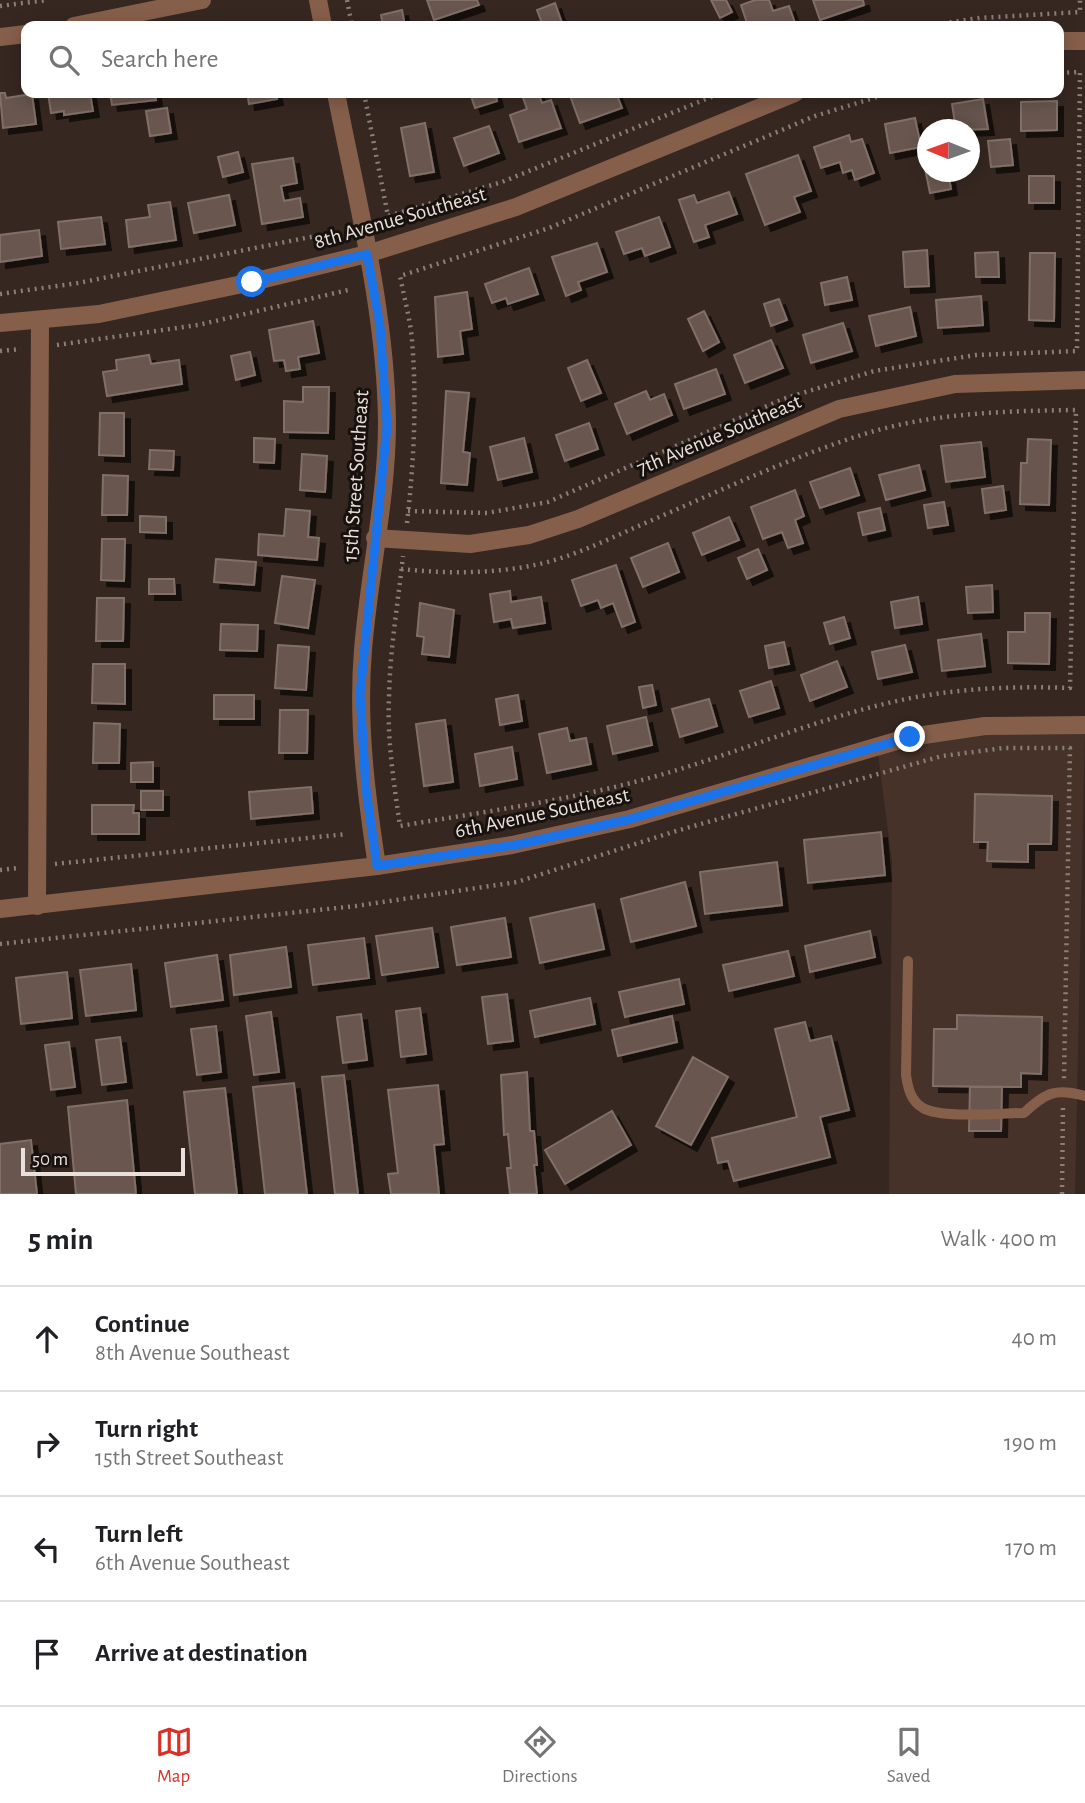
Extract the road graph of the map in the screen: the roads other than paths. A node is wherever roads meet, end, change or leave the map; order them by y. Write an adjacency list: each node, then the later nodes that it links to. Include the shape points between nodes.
1 (202, 0): 3 (street)
2 (318, 0): 4 (street)
3 (99, 21)
4 (322, 21)
5 (21, 35): 6 (street)
6 (0, 37)
7 (1064, 41): 8 (street)
8 (1085, 41)
9 (337, 98): 11 (street, 15th Street Southeast)
10 (783, 98): 11 (street, 8th Avenue Southeast, via 516,207)
11 (367, 254): 12 (street, 8th Avenue Southeast, via 99,314); 15 (street, 15th Street Southeast, via 386,389)
12 (40, 320): 13 (street, 8th Avenue Southeast); 18 (street)
13 (0, 323)
14 (1085, 380): 15 (street, 7th Avenue Southeast, via 955,384 850,406 529,535 470,544)
15 (375, 538): 17 (street, 15th Street Southeast, via 360,694)
16 (1085, 725): 17 (street, 6th Avenue Southeast, via 1001,724 935,732 630,819 520,844)
17 (377, 866): 18 (street, 6th Avenue Southeast)
18 (37, 906): 19 (street, 6th Avenue Southeast)
19 (0, 909)
20 (908, 961): 21 (lane, via 906,1075 908,1091 925,1110 1024,1113 1041,1097 1063,1090)
21 (1085, 1096)

